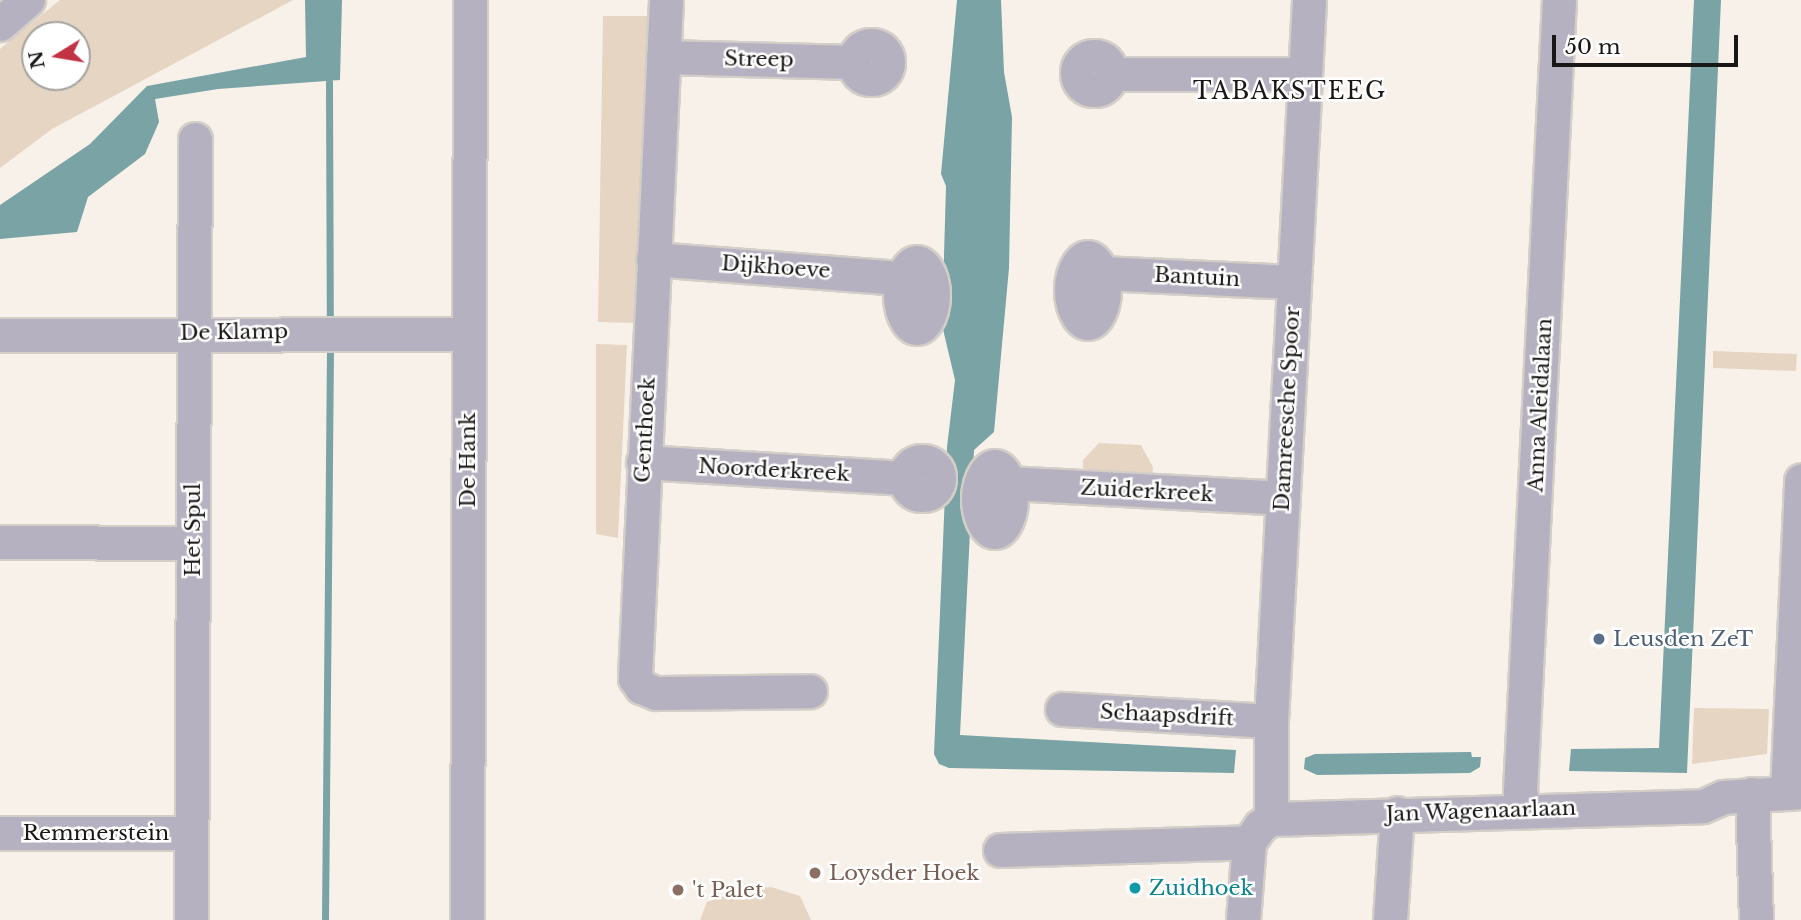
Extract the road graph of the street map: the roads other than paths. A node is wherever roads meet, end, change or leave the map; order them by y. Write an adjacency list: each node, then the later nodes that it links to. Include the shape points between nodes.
1 (28, 0): 6 (street)
2 (470, 0): 17 (street, De Hank)
3 (666, 0): 7 (street, Genthoek)
4 (1309, 0): 10 (street, Damreesche Spoor)
5 (1559, 0): 31 (street, Anna Aleidalaan, via 1520,791)
6 (0, 24)
7 (663, 57): 8 (street, Streep); 12 (street, Genthoek)
8 (854, 62)
9 (1111, 74): 10 (street)
10 (1303, 74): 15 (street, Damreesche Spoor)
11 (195, 139): 16 (street, Het Spul)
12 (653, 259): 14 (street, Dijkhoeve); 19 (street, Genthoek)
13 (1101, 273): 15 (street, Bantuin)
14 (899, 278)
15 (1293, 282): 23 (street, Damreesche Spoor)
16 (194, 333): 17 (street, De Klamp); 18 (street, De Klamp); 25 (street, Het Spul)
17 (468, 334): 38 (street, De Hank)
18 (0, 335)
19 (643, 462): 20 (street, Noorderkreek); 26 (street, Genthoek, via 633,666 641,687 656,693)
20 (905, 478)
21 (1801, 480): 29 (street)
22 (1010, 483): 23 (street, Zuiderkreek)
23 (1283, 498): 28 (street, Damreesche Spoor)
24 (0, 542): 25 (street)
25 (192, 543): 35 (street, Het Spul)
26 (810, 691)
27 (1062, 709): 28 (street, Schaapsdrift)
28 (1271, 721): 33 (street, Damreesche Spoor)
29 (1794, 792): 30 (street, Jan Wagenaarlaan)
30 (1752, 794): 31 (street, Jan Wagenaarlaan, via 1723,797 1703,806); 41 (street)
31 (1524, 810): 32 (street, Jan Wagenaarlaan)
32 (1397, 813): 33 (street, Jan Wagenaarlaan); 40 (street)
33 (1260, 831): 36 (street, Jan Wagenaarlaan); 39 (street)
34 (0, 833): 35 (street, Remmerstein)
35 (191, 833): 37 (street, Het Spul)
36 (1000, 850)
37 (191, 920)
38 (467, 920)
39 (1243, 920)
40 (1390, 920)
41 (1756, 920)

